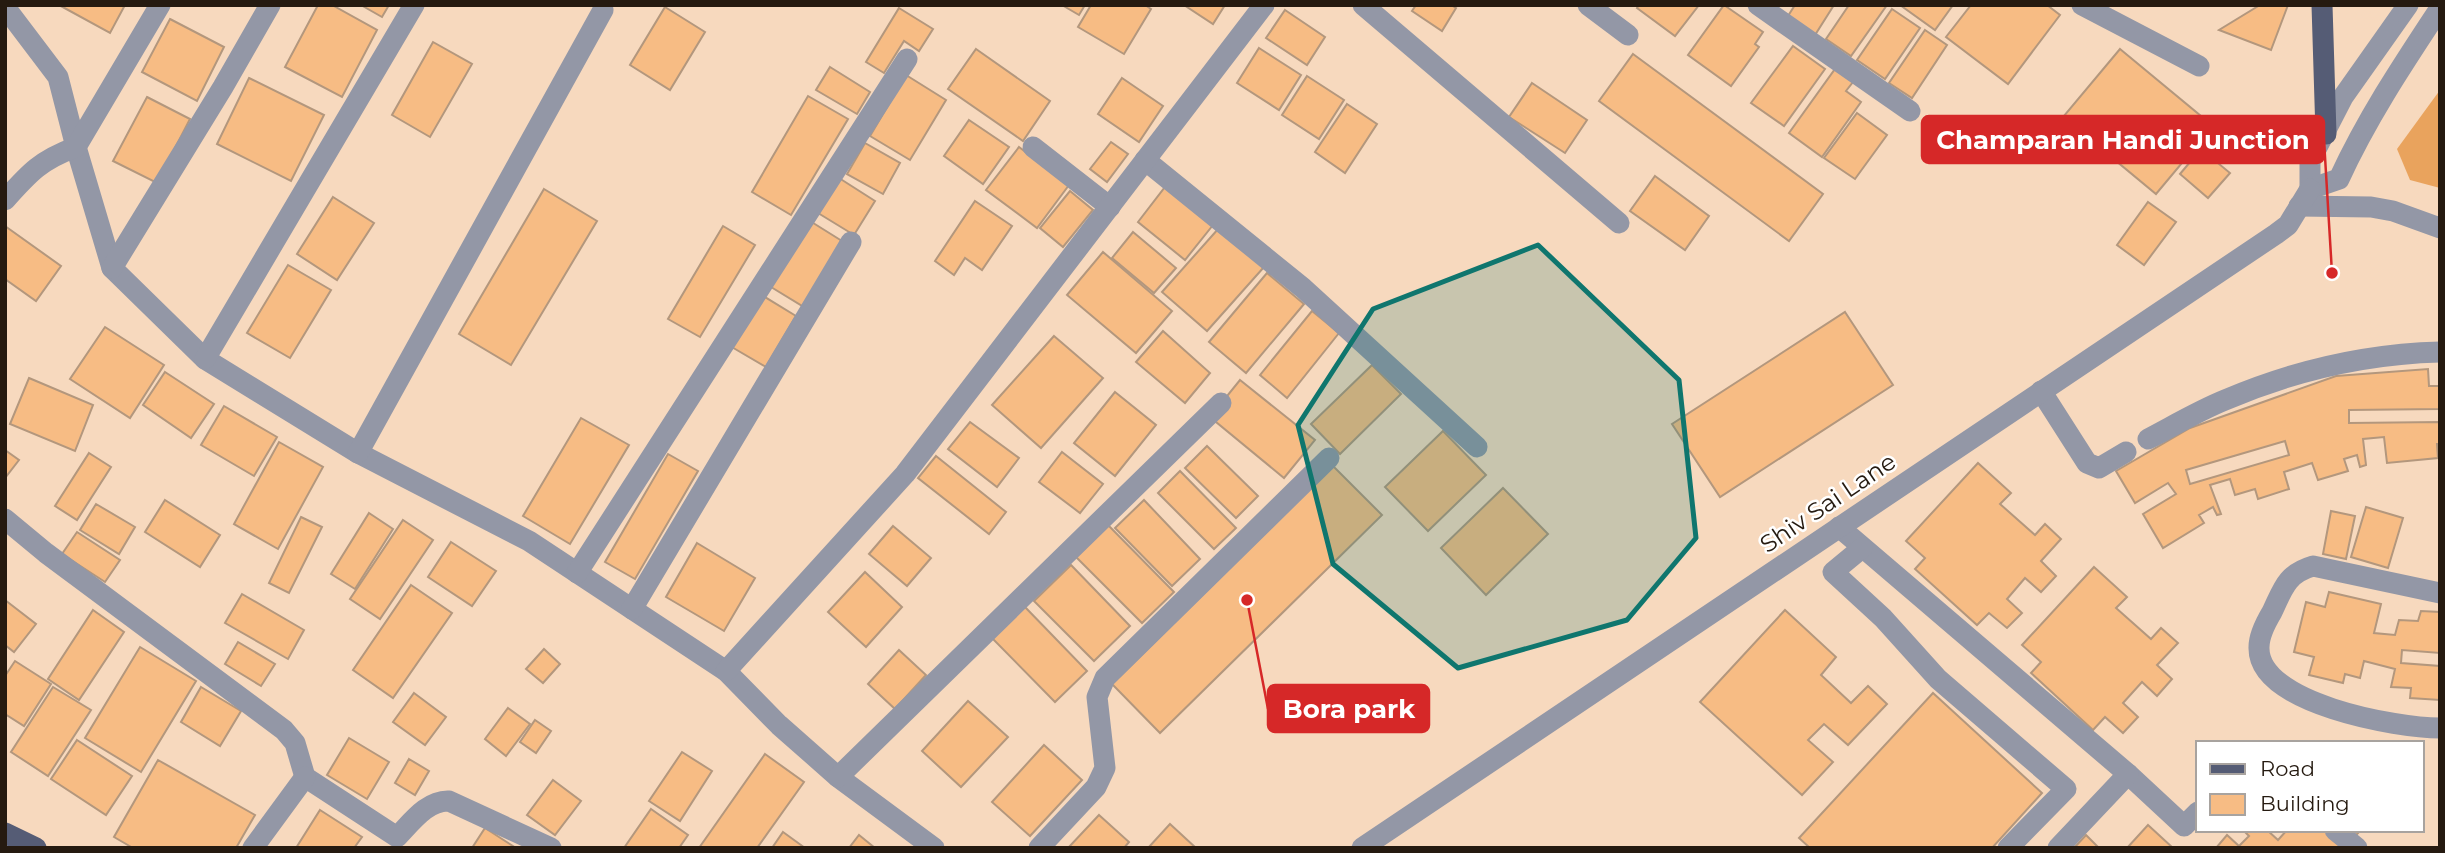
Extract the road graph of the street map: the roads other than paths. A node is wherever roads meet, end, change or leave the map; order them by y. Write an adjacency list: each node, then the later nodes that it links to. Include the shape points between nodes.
1 (160, 5): 20 (street)
2 (270, 5): 29 (street)
3 (414, 5): 31 (street)
4 (1264, 5): 22 (street)
5 (1363, 5): 26 (street)
6 (1588, 5): 15 (street)
7 (1758, 5): 18 (street)
8 (2082, 5): 14 (street)
9 (2322, 5): 19 (main road)
10 (2408, 5): 19 (street, via 2343,97)
11 (5, 7): 20 (street, via 58,77)
12 (2440, 8): 23 (street, via 2387,90 2339,179)
13 (603, 10): 37 (street)
14 (2105, 10): 17 (street)
15 (1628, 35)
16 (907, 59): 42 (street)
17 (2199, 66)
18 (1910, 111)
19 (2326, 134): 23 (street, via 2310,161)
20 (76, 147): 24 (street, via 51,156); 29 (street)
21 (1032, 147): 25 (street)
22 (1145, 160): 25 (street); 35 (street, via 1303,288)
23 (2304, 198): 27 (street, via 2393,211); 32 (street, Shiv Sai Lane, via 2288,225)
24 (5, 200)
25 (1110, 207): 45 (street, via 905,474)
26 (1619, 223)
27 (2440, 228)
28 (851, 242): 44 (street)
29 (112, 268): 31 (street)
30 (2440, 352): 34 (street, via 2398,353 2307,371 2224,400)
31 (205, 359): 37 (street)
32 (2041, 391): 36 (street, via 2087,463 2099,468); 40 (street, Shiv Sai Lane)
33 (1221, 403): 49 (street)
34 (2148, 439)
35 (1477, 447)
36 (2126, 452)
37 (358, 453): 42 (street, via 529,541)
38 (1329, 458): 58 (street, via 1105,678 1097,696 1105,768 1096,787)
39 (5, 519): 48 (street, via 284,730 295,743)
40 (1839, 527): 41 (street); 59 (street, Shiv Sai Lane)
41 (1862, 548): 47 (street); 60 (street, via 1833,572 1938,679 2066,789)
42 (577, 573): 44 (street)
43 (2440, 593): 46 (street, via 2313,566 2287,581 2259,648 2272,678 2298,694 2373,720)
44 (632, 609): 45 (street)
45 (726, 671): 49 (street)
46 (2440, 728)
47 (2128, 774): 50 (street, via 2184,826); 61 (street)
48 (305, 777): 53 (street); 55 (street)
49 (838, 777): 57 (street)
50 (2196, 814)
51 (2337, 832): 62 (street)
52 (5, 833): 54 (main road)
53 (398, 842): 56 (street, via 431,805 449,801)
54 (36, 848)
55 (253, 848)
56 (551, 848)
57 (934, 848)
58 (1039, 848)
59 (1362, 848)
60 (2008, 848)
61 (2058, 848)
62 (2357, 848)

